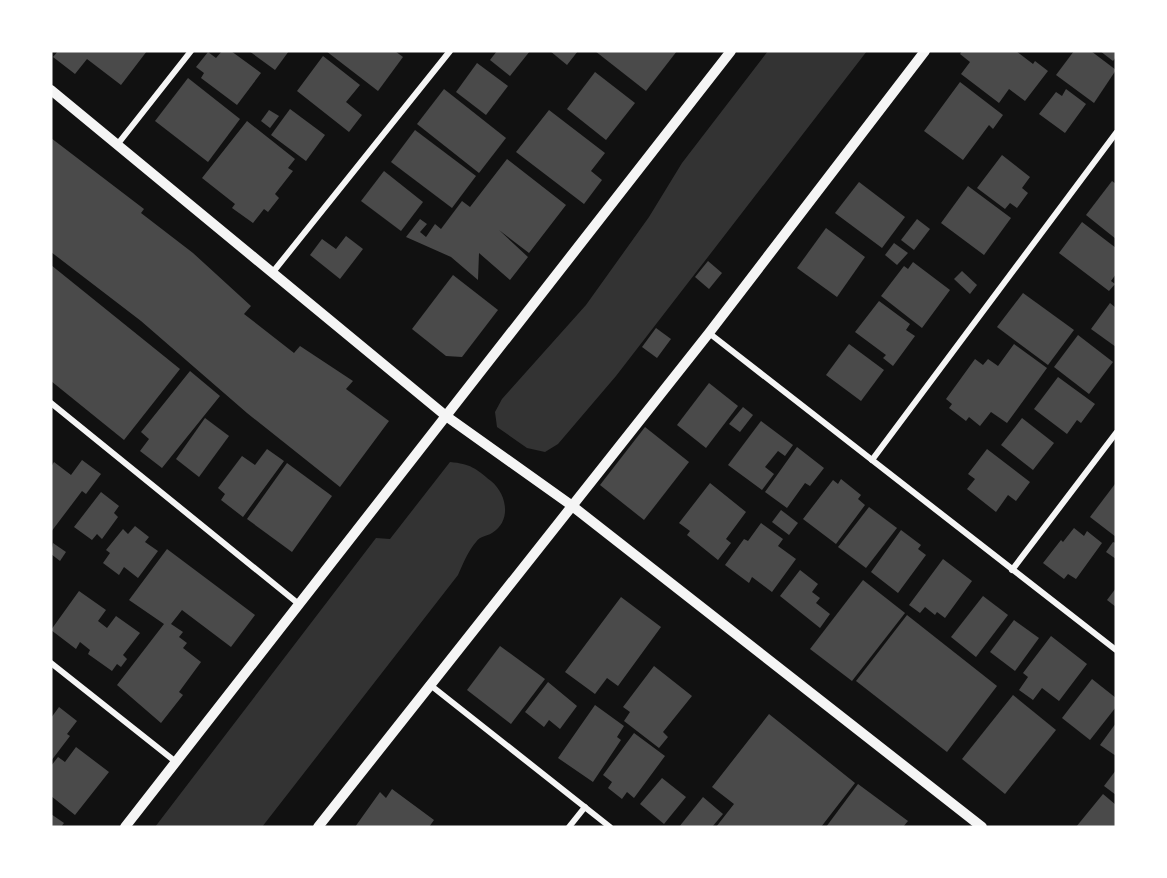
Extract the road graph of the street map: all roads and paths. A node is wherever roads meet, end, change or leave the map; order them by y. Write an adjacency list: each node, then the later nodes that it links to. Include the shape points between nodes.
1 (191, 51): 7 (street)
2 (450, 51): 8 (street)
3 (731, 51): 11 (street)
4 (925, 51): 9 (street)
5 (51, 90): 7 (street)
6 (1116, 133): 13 (street)
7 (117, 145): 8 (street)
8 (273, 272): 11 (street)
9 (709, 333): 13 (street); 14 (street)
10 (51, 404): 16 (street)
11 (446, 416): 14 (street); 16 (street)
12 (1116, 433): 15 (street)
13 (872, 460): 15 (street)
14 (571, 505): 19 (street); 26 (street)
15 (1012, 570): 17 (street)
16 (300, 604): 20 (street)
17 (1116, 650)
18 (51, 663): 20 (street)
19 (429, 684): 21 (street); 23 (street)
20 (176, 763): 22 (street)
21 (585, 807): 24 (street); 25 (street)
22 (125, 827)
23 (318, 827)
24 (569, 827)
25 (610, 827)
26 (982, 827)

